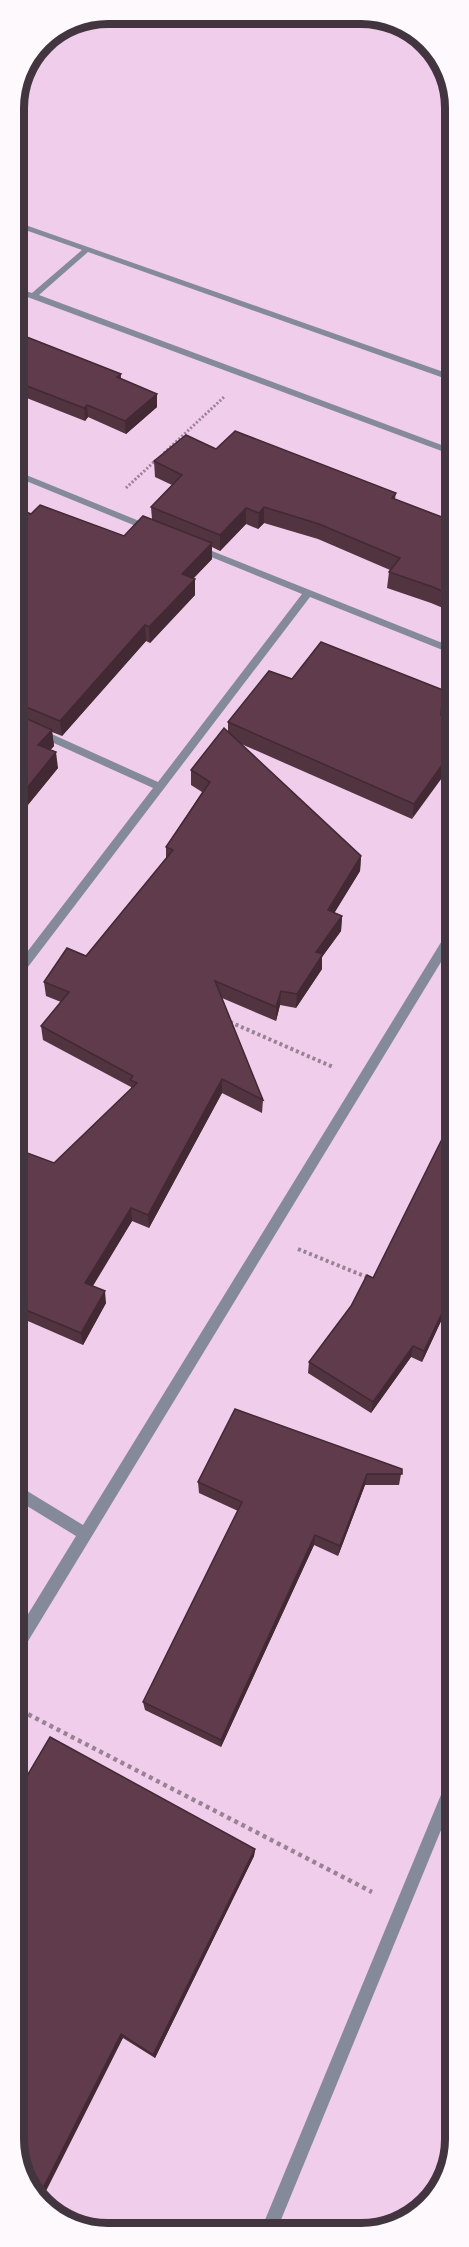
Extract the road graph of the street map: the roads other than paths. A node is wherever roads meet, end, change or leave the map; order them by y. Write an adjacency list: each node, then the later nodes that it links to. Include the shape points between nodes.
1 (24, 227): 2 (street)
2 (87, 249): 4 (street); 5 (street)
3 (24, 293): 4 (street)
4 (33, 297): 6 (street)
5 (445, 375)
6 (445, 449)
7 (24, 476): 8 (street)
8 (157, 532)
9 (189, 545): 10 (street)
10 (307, 594): 11 (street); 13 (street)
11 (445, 648)
12 (24, 726): 13 (street)
13 (160, 787): 15 (street)
14 (445, 946): 17 (street)
15 (24, 964)
16 (24, 1496): 17 (street)
17 (86, 1534): 18 (street)
18 (24, 1635)
19 (445, 1802): 20 (street)
20 (272, 2223)

